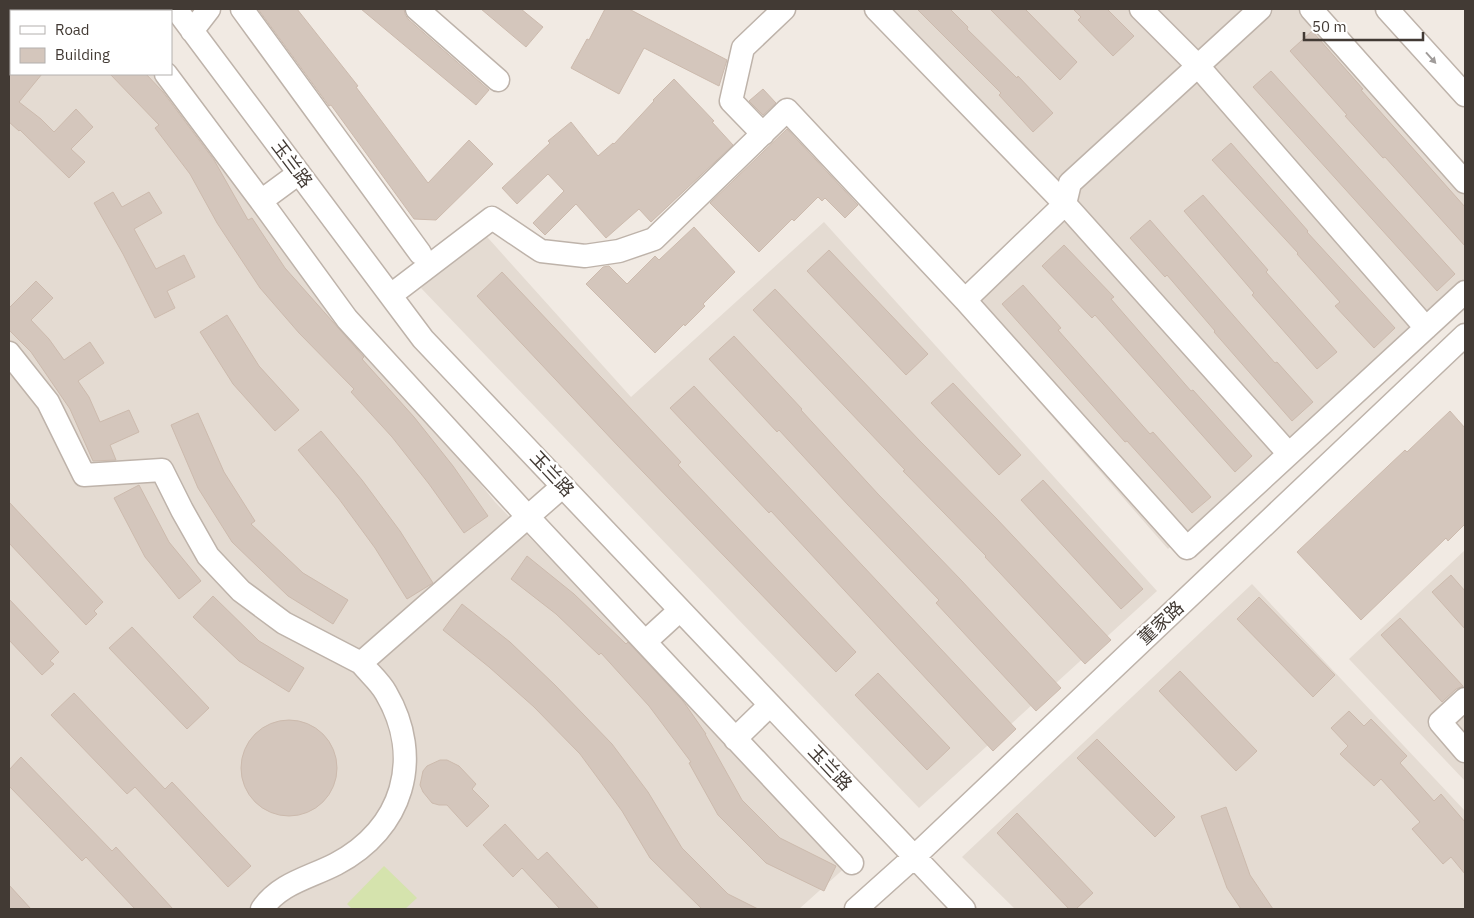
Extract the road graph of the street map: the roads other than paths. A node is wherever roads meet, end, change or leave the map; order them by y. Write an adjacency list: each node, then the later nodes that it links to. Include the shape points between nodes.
1 (176, 9): 12 (street, 玉兰路)
2 (209, 9): 12 (street)
3 (242, 9): 22 (street)
4 (416, 9): 11 (street)
5 (784, 9): 17 (street, via 743,48 731,101)
6 (876, 9): 21 (street)
7 (1141, 9): 13 (street)
8 (1260, 9): 13 (street)
9 (1311, 9): 19 (street)
10 (1387, 9): 16 (street, one-way to 16)
11 (440, 16): 15 (street)
12 (192, 31): 18 (street, 玉兰路)
13 (1198, 66): 21 (street, via 1070,184); 26 (street)
14 (167, 75): 20 (street)
15 (498, 80)
16 (1465, 95)
17 (763, 134): 24 (street, via 654,239 584,256 541,251 492,218); 25 (street, via 787,110)
18 (299, 173): 20 (street); 24 (street, 玉兰路)
19 (1465, 182)
20 (261, 201): 31 (street, via 347,319)
21 (1065, 204): 25 (street); 29 (street)
22 (420, 253)
23 (1465, 292): 26 (street)
24 (391, 296): 30 (street, 玉兰路, via 423,339)
25 (965, 300): 29 (street, via 1187,548)
26 (1426, 328): 29 (street)
27 (1465, 335): 39 (street, 董家路)
28 (9, 353): 34 (street, via 48,402 84,475 162,470 208,556 241,591 284,623)
29 (1289, 454)
30 (562, 486): 31 (street); 32 (street, 玉兰路)
31 (528, 517): 33 (street); 34 (street)
32 (680, 610): 33 (street); 36 (street, 玉兰路)
33 (645, 642): 37 (street)
34 (361, 663): 41 (street, via 386,692 401,727 406,761 400,794 385,823 365,844 337,864 291,883 268,900)
35 (1465, 699): 38 (street, via 1440,722)
36 (770, 705): 37 (street); 39 (street, 玉兰路)
37 (735, 739): 40 (street)
38 (1465, 752)
39 (914, 857): 42 (street, 董家路); 43 (street, 玉兰路)
40 (852, 863)
41 (262, 909)
42 (856, 909)
43 (964, 909)

